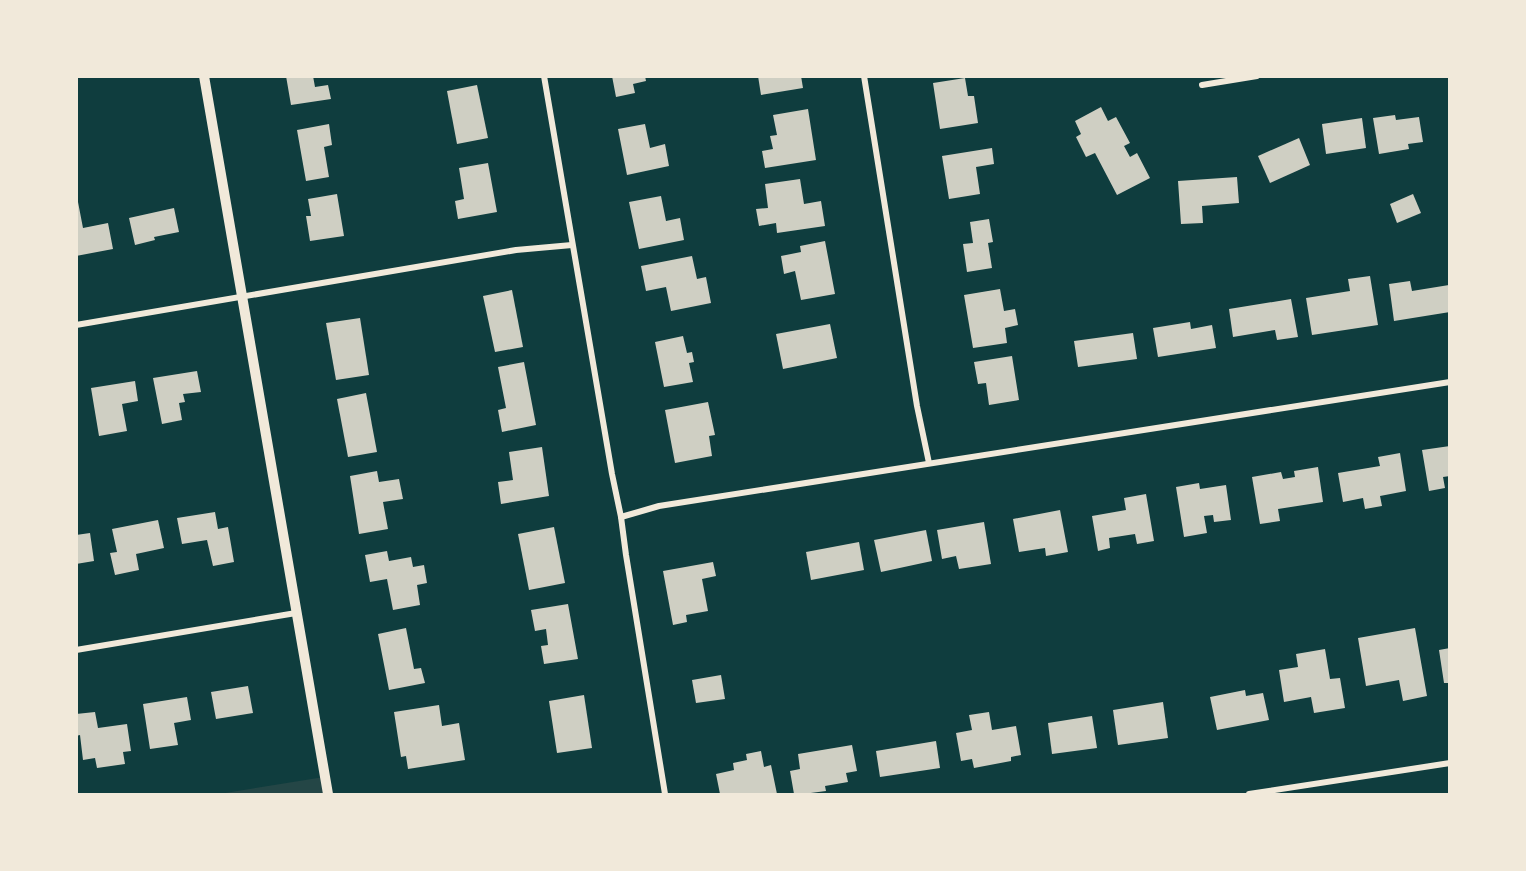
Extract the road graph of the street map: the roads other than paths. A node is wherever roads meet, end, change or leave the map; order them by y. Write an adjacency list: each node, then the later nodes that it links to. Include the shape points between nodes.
1 (204, 76): 7 (street)
2 (544, 76): 6 (street)
3 (864, 76): 10 (street)
4 (1257, 76): 5 (street)
5 (1202, 85)
6 (572, 244): 7 (street); 11 (street)
7 (243, 296): 8 (street); 12 (street)
8 (76, 325)
9 (1449, 382): 10 (street)
10 (928, 463): 11 (street, via 659,506)
11 (621, 517): 16 (street)
12 (296, 613): 13 (street); 15 (street)
13 (76, 650)
14 (1449, 763): 17 (street)
15 (328, 795)
16 (665, 795)
17 (1249, 795)

